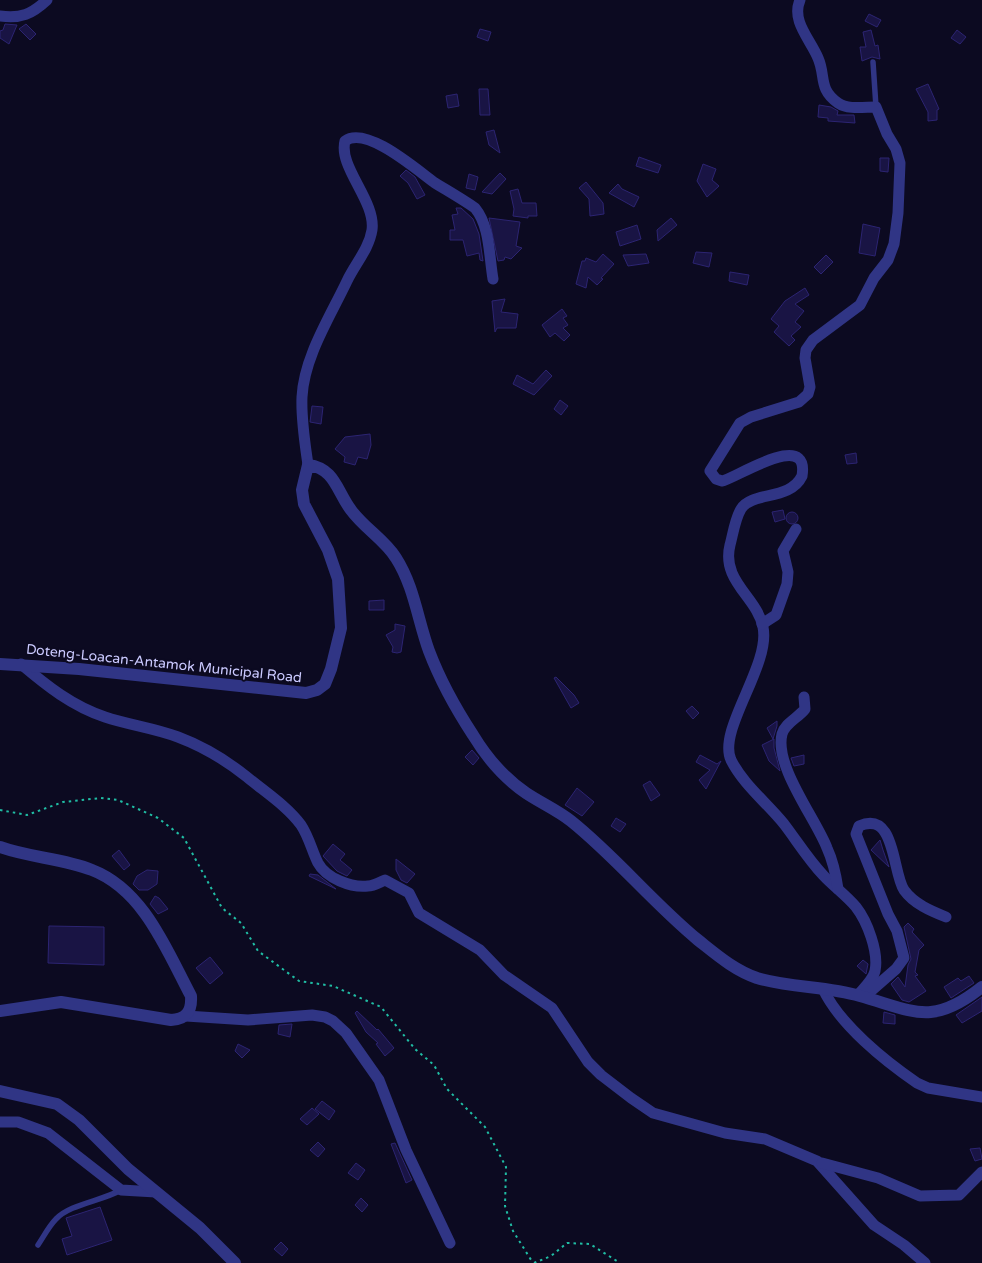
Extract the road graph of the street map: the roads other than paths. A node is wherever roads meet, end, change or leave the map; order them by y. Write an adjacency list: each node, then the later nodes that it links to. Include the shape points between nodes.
1 (47, 0): 3 (street, via 27,15)
2 (800, 0): 5 (street, via 798,20 818,58 823,86 829,96 840,104 856,108)
3 (0, 16)
4 (873, 62): 5 (lane)
5 (876, 107): 9 (street, via 900,163 898,213 894,244 888,260 860,305 812,340 806,350 808,394 799,402 740,423 710,471 716,480 722,481 765,460 785,456 792,456 802,465 802,476 794,486 781,494 749,502 742,508 729,548 731,574)
6 (493, 279): 7 (street, via 487,236 474,208 383,145 358,137 345,141 345,154 363,195 372,228 369,243 348,278 309,365 302,397)
7 (308, 465): 11 (street, Doteng-Loacan-Antamok Municipal Road, via 302,490 304,504 328,550 338,579 340,628 331,669 325,684 317,690 250,688); 17 (street, via 318,466 329,473 349,508 396,557 405,574 440,677 497,769 524,792 570,820 672,918 728,964 756,977)
8 (796, 529): 9 (street, via 782,551 788,578 776,615)
9 (762, 624): 14 (street, via 763,640 753,678 728,739 727,750 746,780 823,876)
10 (0, 664): 11 (street, Doteng-Loacan-Antamok Municipal Road)
11 (21, 664): 24 (street, via 70,701 104,716 177,736 241,772 278,801 300,825 317,861 327,873 336,880 363,886 386,880 409,893 419,913 480,950 504,976 552,1008 600,1075 653,1113 725,1134 770,1140)
12 (804, 697): 14 (street, via 805,709 787,726 781,741 789,772 827,847)
13 (0, 847): 20 (street, via 86,868 114,881 153,925 191,996)
14 (838, 889): 18 (street, via 856,907 874,951 876,970)
15 (946, 917): 18 (street, via 922,905 904,890 893,848 884,832 870,824 859,826 856,834 897,931 904,958 896,969)
16 (982, 987): 18 (street, via 952,1008 939,1012 902,1010)
17 (823, 990): 18 (street); 22 (street, via 842,1019 917,1083 928,1088)
18 (861, 996)
19 (0, 1011): 20 (street, via 62,1002 171,1020)
20 (186, 1016): 28 (street, via 248,1020 312,1015 325,1016 333,1021 346,1033 379,1080 406,1150)
21 (0, 1091): 27 (street, via 57,1104 80,1120 128,1169)
22 (982, 1097)
23 (0, 1122): 26 (street, via 18,1122 48,1133)
24 (817, 1161): 25 (street, via 878,1178 920,1196 959,1195); 31 (street, via 874,1225)
25 (982, 1172)
26 (121, 1190): 27 (street); 29 (lane, via 67,1211 57,1218)
27 (156, 1192): 30 (street, via 200,1228)
28 (450, 1242)
29 (38, 1245)
30 (235, 1263)
31 (924, 1263)

